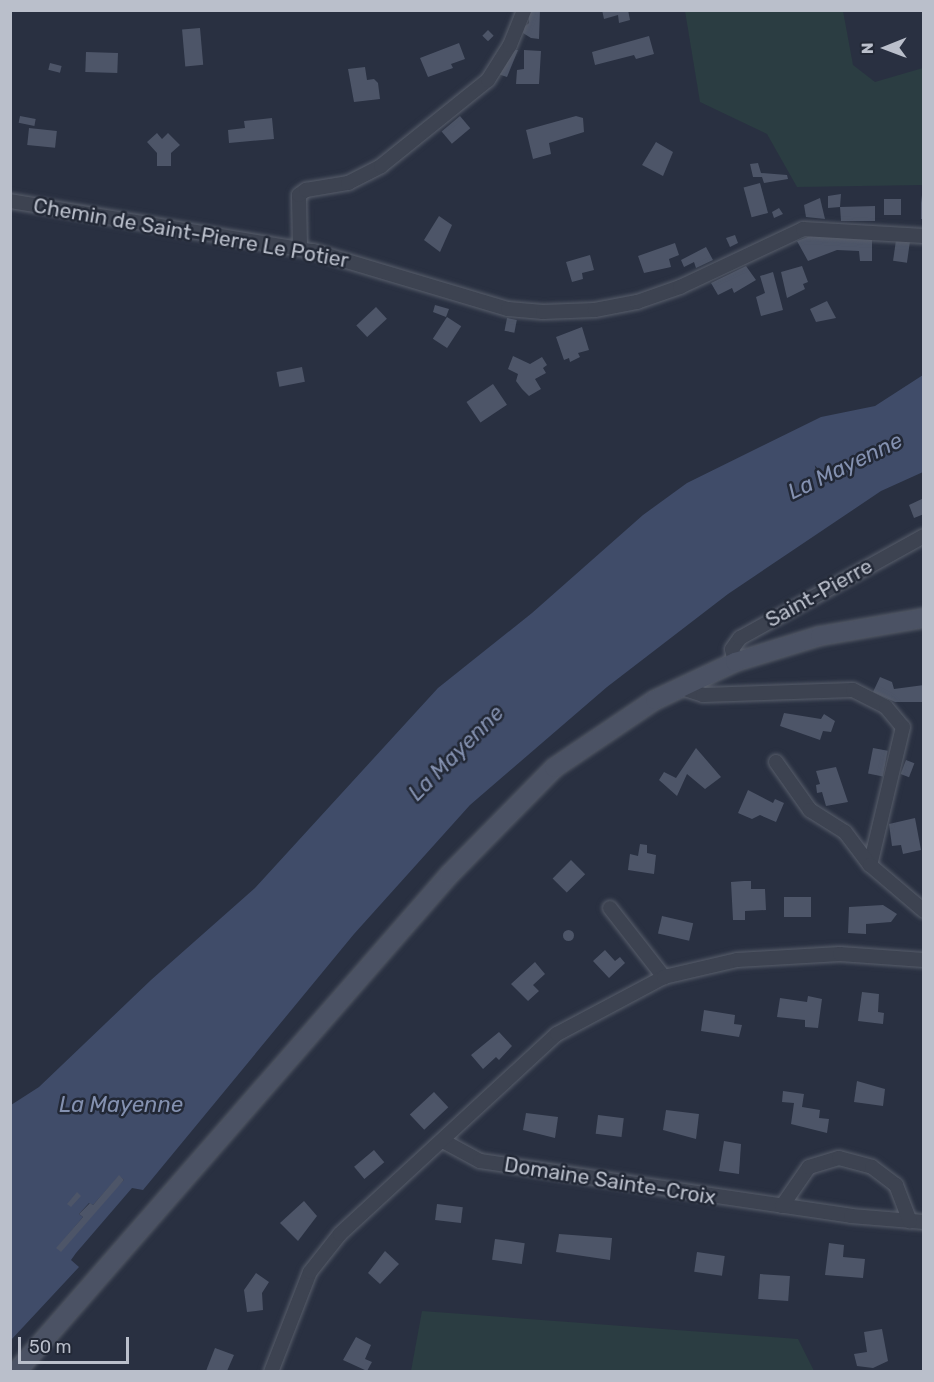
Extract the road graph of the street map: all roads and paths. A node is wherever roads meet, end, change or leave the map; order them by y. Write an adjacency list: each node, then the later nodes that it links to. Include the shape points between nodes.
1 (524, 10): 4 (street, via 510,45 488,80 381,166 348,183 306,190 299,195)
2 (10, 201): 4 (street, Chemin de Saint-Pierre Le Potier)
3 (924, 236): 4 (street, Chemin de Saint-Pierre Le Potier, via 803,229 680,287 637,302 595,310 543,312 508,309)
4 (300, 248)
5 (924, 536): 7 (street, Saint-Pierre, via 740,638 732,649)
6 (924, 618): 7 (main road, via 820,636)
7 (735, 662): 8 (main road)
8 (679, 687): 10 (street, via 703,695 853,690 886,707 903,728); 18 (main road, via 588,742 515,804)
9 (776, 762): 10 (street, via 795,794 810,810 845,832)
10 (870, 865): 12 (street)
11 (610, 908): 14 (street)
12 (924, 911)
13 (924, 960): 14 (street, via 840,954 737,960)
14 (664, 977): 15 (street, via 557,1034)
15 (443, 1141): 16 (street, Domaine Sainte-Croix, via 480,1161); 19 (street, via 340,1234 310,1272)
16 (782, 1206): 17 (street, Domaine Sainte-Croix); 17 (street, Domaine Sainte-Croix, via 809,1167 839,1158 872,1167 896,1185)
17 (917, 1222)
18 (16, 1371)
19 (271, 1371)

